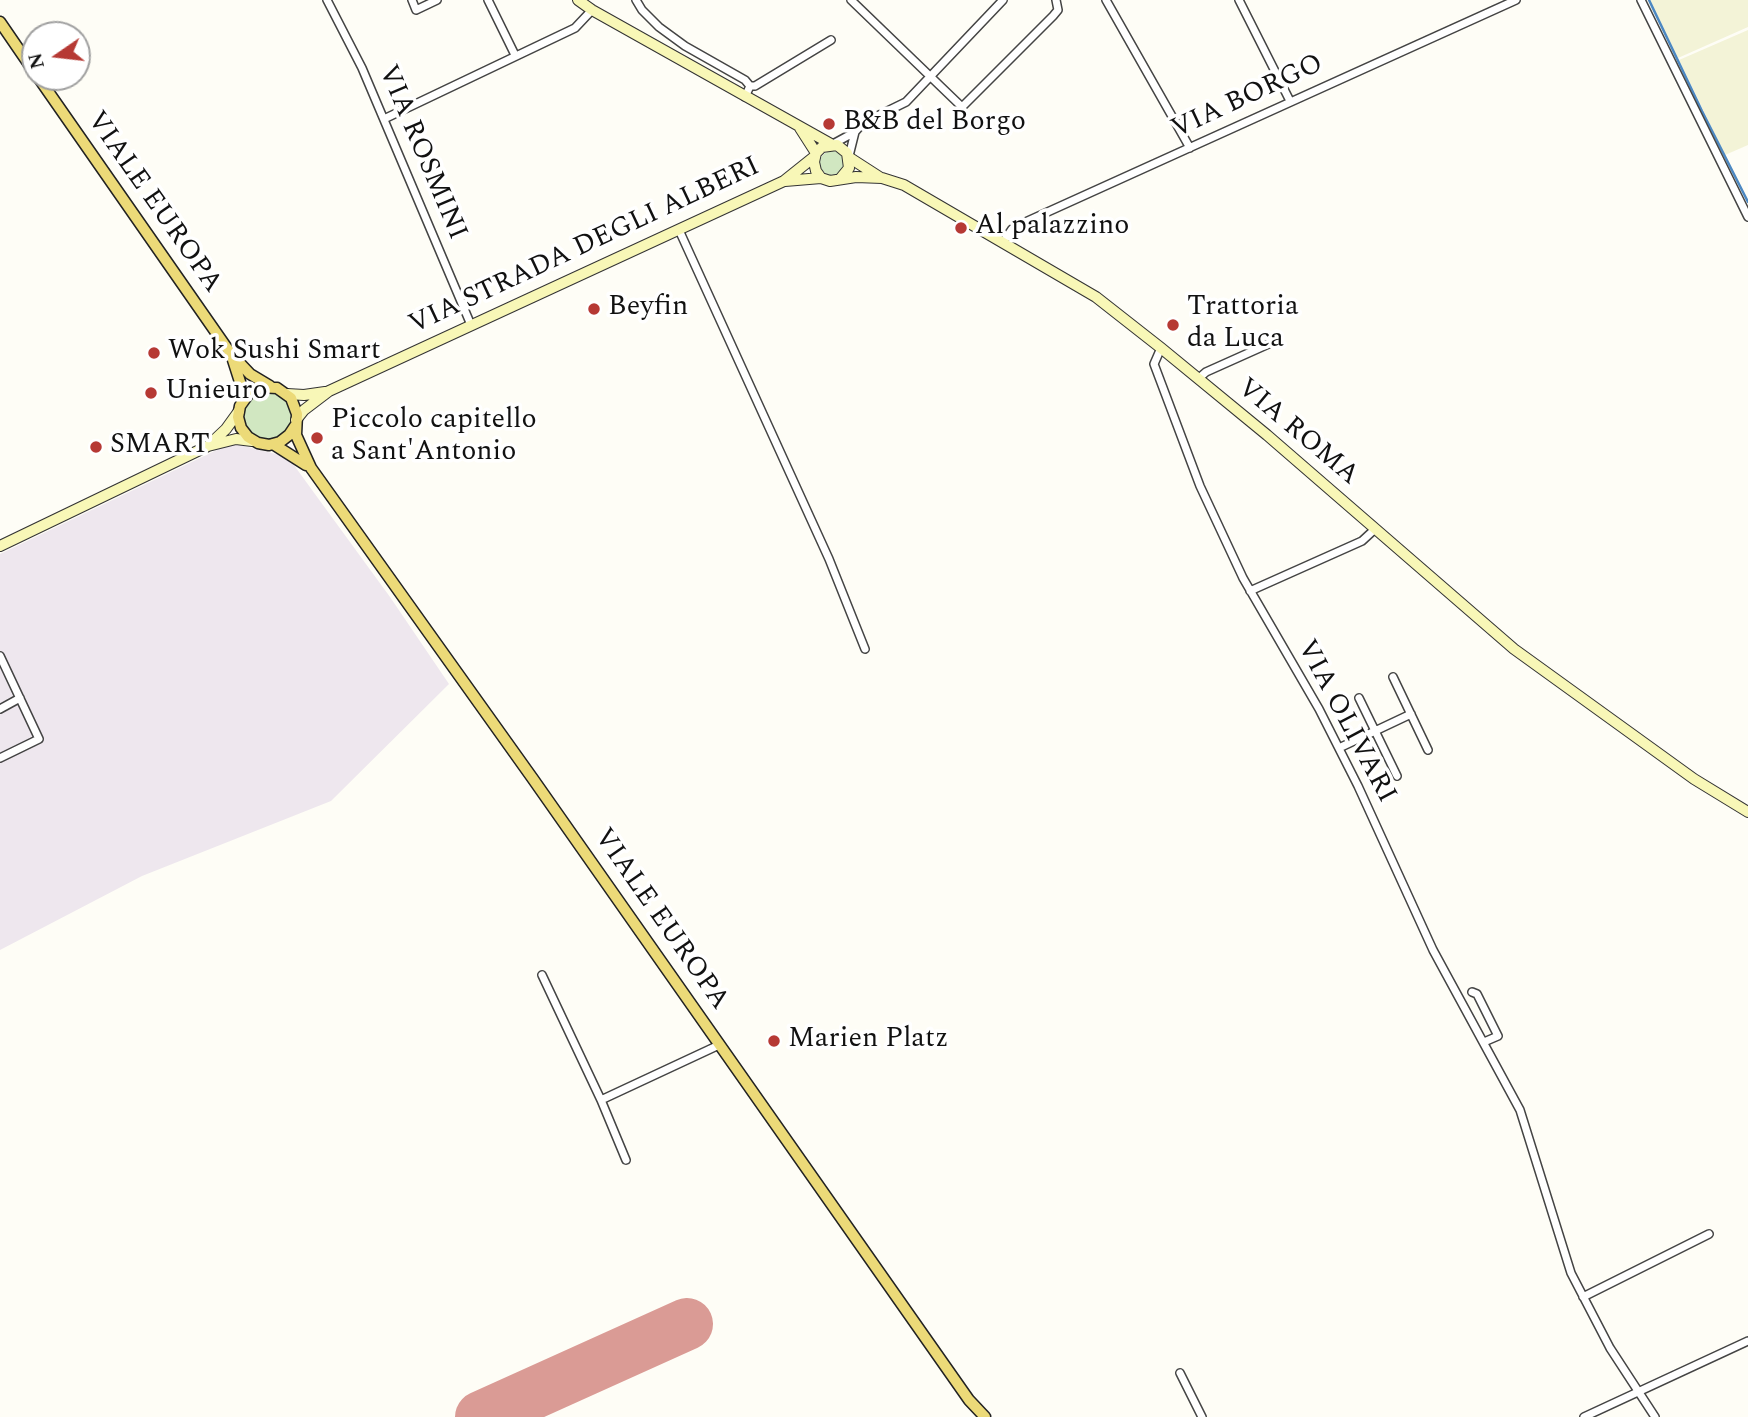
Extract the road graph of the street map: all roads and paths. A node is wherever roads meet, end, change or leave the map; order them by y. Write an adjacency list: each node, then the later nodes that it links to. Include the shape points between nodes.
1 (327, 0): 26 (street, VIA ROSMINI)
2 (412, 0): 3 (street, via 416,10)
3 (436, 0)
4 (488, 0): 20 (street)
5 (578, 0): 14 (main road, VIA ROMA)
6 (636, 0): 16 (street)
7 (851, 0): 21 (street)
8 (1003, 0): 21 (street)
9 (1056, 0): 21 (street, via 1058,10 1053,16 962,107)
10 (1106, 0): 30 (street)
11 (1239, 0): 25 (street)
12 (1516, 0): 25 (street, VIA BORGO)
13 (1641, 0): 37 (street)
14 (592, 10): 19 (main road, VIA ROMA); 20 (street, via 575,28)
15 (0, 22): 18 (main road, VIALE EUROPA)
16 (677, 40): 19 (street); 22 (street)
17 (831, 40): 22 (street)
18 (21, 53)
19 (670, 53): 24 (main road, VIA ROMA)
20 (515, 55): 26 (street)
21 (930, 77): 28 (street, via 906,102 863,123)
22 (750, 86): 24 (street)
23 (47, 91): 43 (main road, VIALE EUROPA)
24 (745, 97): 27 (main road, VIA ROMA)
25 (1290, 101): 30 (street, VIA BORGO)
26 (384, 119): 40 (street, VIA ROSMINI)
27 (800, 128): 29 (main road, VIA ROMA); 31 (main road, VIA ROMA)
28 (855, 132): 29 (street); 32 (street)
29 (832, 144): 31 (main road); 32 (main road, VIA ROMA, via 843,148)
30 (1190, 148): 39 (street, VIA BORGO, via 1021,224)
31 (815, 155): 33 (main road, VIA ROMA); 36 (main road, VIA STRADA DEGLI ALBERI)
32 (849, 157): 34 (main road, VIA ROMA); 35 (main road, via 849,168)
33 (821, 178): 35 (main road, VIA ROMA); 36 (main road, VIA STRADA DEGLI ALBERI)
34 (882, 178): 35 (main road, VIA ROMA); 39 (main road, VIA ROMA, via 904,185)
35 (840, 179)
36 (784, 181): 38 (main road, VIA STRADA DEGLI ALBERI)
37 (1748, 217)
38 (679, 230): 40 (main road, VIA STRADA DEGLI ALBERI); 57 (street, via 829,559)
39 (1004, 242): 42 (main road, VIA ROMA, via 1096,297)
40 (471, 325): 46 (main road, VIA STRADA DEGLI ALBERI)
41 (1273, 342): 44 (street)
42 (1161, 348): 44 (main road, VIA ROMA); 56 (street, VIA OLIVARI, via 1154,364 1200,486)
43 (231, 354): 45 (main road, VIALE EUROPA, via 250,374); 48 (main road, VIALE EUROPA, via 241,385)
44 (1198, 379): 54 (main road, VIA ROMA)
45 (272, 387): 47 (main road, VIALE EUROPA); 48 (main road, via 255,389)
46 (329, 391): 47 (main road, VIA STRADA DEGLI ALBERI); 49 (main road, VIA STRADA DEGLI ALBERI, via 304,410)
47 (287, 394): 49 (main road, VIALE EUROPA, via 294,403)
48 (240, 406): 50 (main road, VIALE EUROPA, via 241,428); 52 (main road)
49 (296, 423): 51 (main road, via 285,439); 53 (main road, VIALE EUROPA, via 296,435)
50 (252, 441): 51 (main road, VIALE EUROPA); 52 (main road, via 236,439)
51 (273, 444): 53 (main road, VIALE EUROPA)
52 (208, 446): 55 (main road)
53 (311, 468): 73 (main road, VIALE EUROPA)
54 (1376, 529): 56 (street, via 1362,541); 69 (main road, VIA ROMA, via 1514,649)
55 (0, 546)
56 (1250, 591): 65 (street, VIA OLIVARI)
57 (865, 649)
58 (0, 656): 60 (street)
59 (1393, 677): 63 (street)
60 (20, 698): 62 (street); 67 (street, via 39,739)
61 (1359, 698): 64 (street)
62 (0, 709)
63 (1410, 714): 64 (street); 66 (street)
64 (1374, 731): 65 (street); 68 (street)
65 (1339, 748): 72 (street, VIA OLIVARI, via 1433,950)
66 (1428, 750)
67 (0, 758)
68 (1397, 776)
69 (1748, 812)
70 (542, 975): 74 (street)
71 (1472, 992): 72 (street, via 1498,1036)
72 (1484, 1042): 77 (street, VIA OLIVARI, via 1520,1110 1571,1273)
73 (719, 1045): 74 (street); 81 (main road, VIALE EUROPA)
74 (601, 1100): 75 (street)
75 (626, 1160)
76 (1709, 1234): 77 (street)
77 (1583, 1297): 80 (street, VIA OLIVARI)
78 (1748, 1340): 80 (street)
79 (1180, 1374): 84 (street)
80 (1638, 1391): 85 (street); 86 (street, VIA OLIVARI)
81 (969, 1400): 82 (main road, VIALE EUROPA); 83 (main road, VIALE EUROPA)
82 (974, 1417)
83 (985, 1417)
84 (1202, 1417)
85 (1584, 1417)
86 (1655, 1417)

